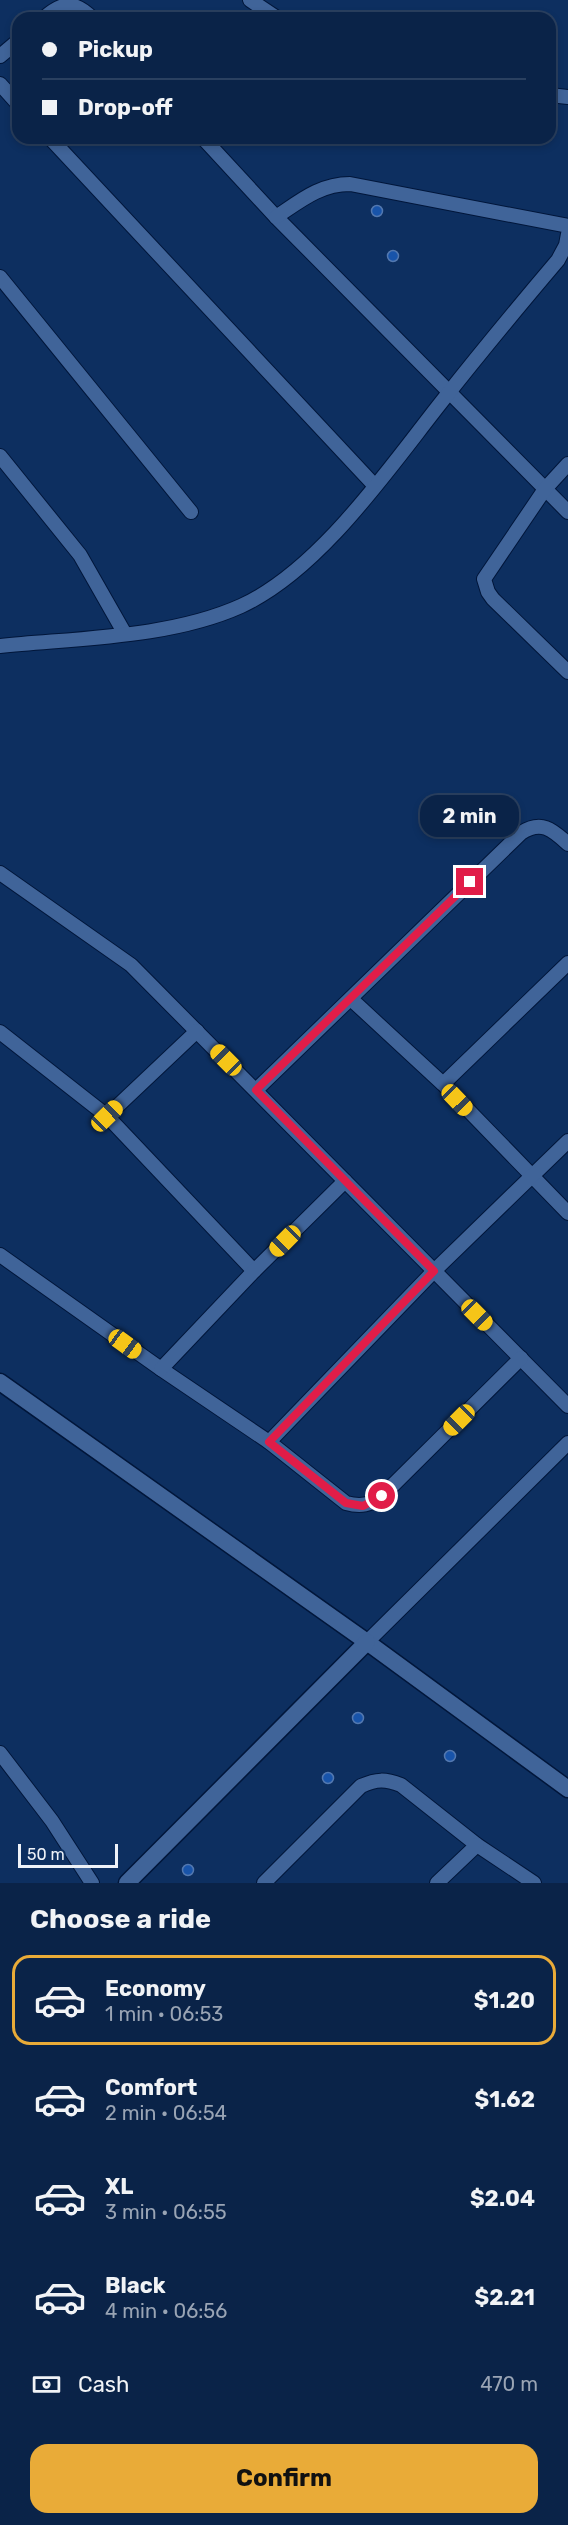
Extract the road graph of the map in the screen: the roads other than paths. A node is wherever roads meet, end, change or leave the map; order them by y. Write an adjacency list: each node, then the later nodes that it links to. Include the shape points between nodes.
1 (250, 0): 4 (street)
2 (51, 12): 3 (street, via 65,4)
3 (87, 12)
4 (268, 12)
5 (12, 45): 6 (street)
6 (0, 56)
7 (0, 84): 8 (street)
8 (12, 97)
9 (56, 144): 18 (street)
10 (209, 144): 11 (street)
11 (276, 217): 12 (street, via 325,186 350,184); 15 (street)
12 (568, 226)
13 (568, 234): 15 (street, via 558,260)
14 (3, 287): 20 (street)
15 (449, 392): 18 (street); 19 (street)
16 (0, 456): 22 (street, via 80,555)
17 (568, 464): 19 (street)
18 (375, 486): 22 (street, via 315,553 278,587 238,608 168,629)
19 (545, 489): 21 (street); 24 (street, via 487,571 484,585 493,599)
20 (191, 512)
21 (568, 512)
22 (124, 634): 23 (street)
23 (0, 646)
24 (568, 672)
25 (568, 844): 28 (street, via 544,826 536,825 520,833)
26 (0, 873): 29 (street, via 131,965)
27 (568, 963): 31 (street)
28 (351, 999): 31 (street); 32 (street)
29 (197, 1031): 32 (street); 33 (street)
30 (0, 1032): 33 (street)
31 (442, 1084): 35 (street)
32 (256, 1090): 36 (street)
33 (107, 1116): 39 (street)
34 (568, 1141): 35 (street)
35 (532, 1177): 37 (street); 40 (street)
36 (345, 1181): 39 (street); 40 (street)
37 (568, 1213)
38 (0, 1255): 42 (street)
39 (254, 1271): 42 (street)
40 (434, 1271): 41 (street); 45 (street)
41 (520, 1358): 44 (street); 45 (street, via 382,1496 363,1506 346,1503)
42 (161, 1369): 45 (street)
43 (0, 1382): 47 (street)
44 (568, 1406)
45 (269, 1442)
46 (568, 1443): 47 (street)
47 (367, 1642): 49 (street); 52 (street)
48 (0, 1753): 51 (street, via 52,1821)
49 (568, 1789)
50 (477, 1845): 53 (street, via 400,1785 386,1779 375,1780 361,1786); 54 (street); 55 (street)
51 (92, 1883)
52 (127, 1883)
53 (264, 1883)
54 (437, 1883)
55 (534, 1883)

